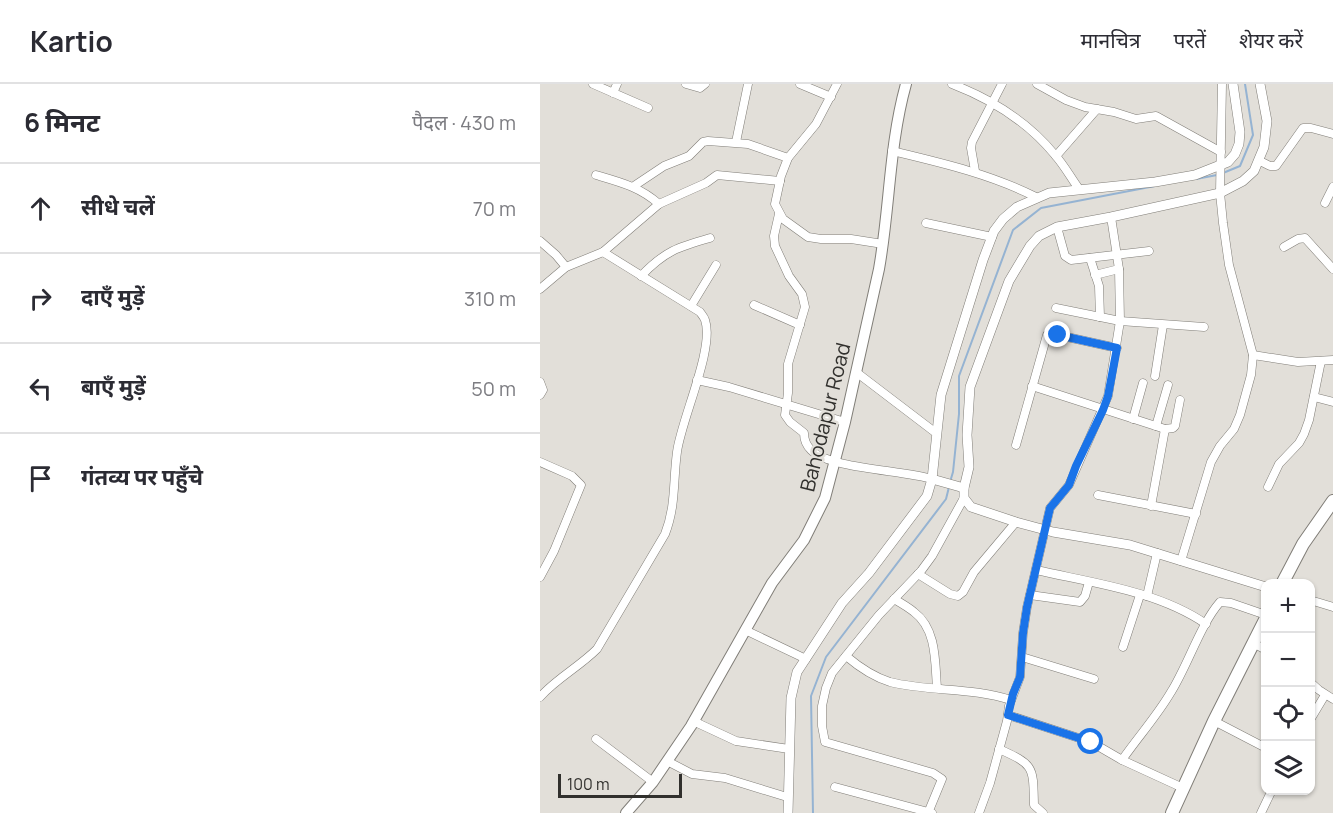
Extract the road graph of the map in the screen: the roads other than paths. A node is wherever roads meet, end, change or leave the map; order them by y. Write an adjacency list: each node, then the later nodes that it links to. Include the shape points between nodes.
1 (593, 84): 15 (street)
2 (617, 84): 15 (street)
3 (686, 84): 4 (street, via 700,88)
4 (705, 84)
5 (748, 84): 21 (street)
6 (800, 84): 16 (street)
7 (837, 84): 16 (street)
8 (906, 84): 22 (main road, Bahodapur Road)
9 (952, 84): 17 (street)
10 (1002, 84): 17 (street)
11 (1037, 84): 19 (street, via 1066,100)
12 (1222, 84): 23 (street)
13 (1233, 84): 27 (street, via 1239,144 1235,154)
14 (1260, 84): 26 (street, via 1267,121)
15 (614, 93): 18 (street)
16 (831, 97): 25 (street, via 816,124)
17 (993, 102): 24 (street); 28 (street, via 972,142)
18 (648, 108)
19 (1097, 109): 23 (street, via 1136,120 1156,116); 24 (street)
20 (1333, 134): 26 (street, via 1307,127 1276,165)
21 (736, 142): 25 (street); 31 (street, via 703,142 689,156 664,166)
22 (892, 151): 28 (street); 45 (main road, Bahodapur Road)
23 (1221, 152): 27 (street)
24 (1056, 156): 33 (street)
25 (788, 158): 30 (street)
26 (1260, 160): 34 (street, via 1243,181)
27 (1221, 167): 33 (street, via 1155,182); 34 (street)
28 (975, 171): 35 (street)
29 (596, 175): 31 (street)
30 (780, 181): 37 (street, via 717,175); 38 (street, via 775,204)
31 (634, 186): 37 (street)
32 (1333, 187): 36 (street)
33 (1079, 189): 35 (street)
34 (1220, 191): 39 (street); 67 (street, via 1229,265)
35 (1036, 197): 42 (street, via 1017,207)
36 (1325, 203)
37 (658, 204): 48 (street)
38 (779, 214): 45 (street, via 808,237); 63 (street, via 775,246 804,299)
39 (1111, 217): 41 (street); 49 (street)
40 (926, 223): 42 (street)
41 (1057, 227): 50 (street, via 1068,259); 93 (street, via 1039,236 1021,259 976,368 968,408 970,458)
42 (992, 237): 87 (street, via 952,355)
43 (710, 238): 56 (street, via 662,255)
44 (540, 241): 52 (street)
45 (883, 244): 70 (main road, Bahodapur Road)
46 (1284, 248): 54 (street, via 1305,238)
47 (1149, 251): 49 (street)
48 (603, 252): 52 (street); 56 (street)
49 (1117, 254): 50 (street); 53 (street)
50 (1090, 258): 55 (street)
51 (716, 265): 59 (street)
52 (566, 267): 57 (street)
53 (1119, 269): 55 (street); 62 (street)
54 (1333, 270)
55 (1095, 275): 61 (street)
56 (641, 276): 59 (street)
57 (540, 288)
58 (754, 305): 63 (street)
59 (690, 306): 72 (street, via 705,320)
60 (1056, 308): 61 (street)
61 (1100, 317): 62 (street)
62 (1120, 321): 64 (street); 66 (street)
63 (800, 325): 81 (street, via 788,364)
64 (1162, 325): 65 (street); 71 (street)
65 (1204, 327)
66 (1117, 348): 76 (street, via 1047,335); 82 (street)
67 (1253, 355): 69 (street, via 1298,362); 97 (street, via 1240,415 1211,462)
68 (1333, 360): 69 (street)
69 (1321, 361): 78 (street)
70 (856, 372): 84 (main road, Bahodapur Road); 87 (street)
71 (1155, 376)
72 (697, 380): 81 (street); 127 (street, via 677,449 674,503 665,534 597,649)
73 (540, 382): 77 (street)
74 (1143, 383): 83 (street)
75 (1168, 385): 85 (street)
76 (1032, 386): 82 (street); 88 (street)
77 (540, 395)
78 (1314, 397): 80 (street); 92 (street, via 1304,434 1279,464)
79 (1180, 400): 86 (street, via 1175,426)
80 (1333, 402)
81 (788, 405): 84 (street); 89 (street, via 785,415 804,433 812,451)
82 (1103, 410): 83 (street); 99 (street, via 1069,485 1050,508)
83 (1133, 419): 85 (street)
84 (845, 422): 89 (main road, Bahodapur Road)
85 (1156, 426): 86 (street)
86 (1165, 429): 96 (street)
87 (936, 433): 91 (street)
88 (1016, 445)
89 (835, 461): 91 (street); 116 (main road, Bahodapur Road, via 825,498 804,540 772,583)
90 (540, 462): 104 (street, via 572,476 581,485)
91 (935, 481): 93 (street); 122 (street, via 869,573 842,603)
92 (1268, 487)
93 (962, 491): 98 (street, via 971,507); 103 (street, via 932,556)
94 (1098, 495): 96 (street)
95 (1333, 501): 105 (main road)
96 (1151, 506): 97 (street)
97 (1196, 514): 101 (street)
98 (1016, 522): 99 (street); 103 (street, via 958,596)
99 (1044, 530): 100 (street, via 1116,541); 102 (street)
100 (1157, 553): 101 (street); 109 (street)
101 (1182, 561): 107 (street)
102 (1036, 570): 106 (street); 108 (street)
103 (918, 574): 110 (street)
104 (540, 577)
105 (1285, 579)
106 (1089, 582): 108 (street, via 1080,602); 109 (street)
107 (1261, 585)
108 (1030, 595): 121 (street)
109 (1143, 595): 114 (street, via 1191,613); 118 (street)
110 (894, 599): 120 (street); 125 (street, via 916,613 929,632)
111 (1315, 601): 112 (street)
112 (1333, 607)
113 (1261, 614): 114 (street, via 1220,602)
114 (1206, 624): 138 (street, via 1171,692)
115 (1261, 626): 117 (main road)
116 (745, 630): 122 (street); 132 (main road, Bahodapur Road)
117 (1253, 643): 119 (street); 133 (main road)
118 (1124, 647)
119 (1261, 647)
120 (846, 656): 125 (street, via 888,681); 147 (street, via 826,688 822,706 825,742 942,778)
121 (1022, 657): 123 (street); 129 (street, via 1020,677)
122 (806, 659): 136 (street, via 791,698)
123 (1095, 679)
124 (1315, 686): 126 (street)
125 (938, 688): 129 (street)
126 (1325, 695): 128 (street); 130 (street)
127 (540, 697)
128 (1333, 699)
129 (1011, 700): 131 (street)
130 (1315, 713)
131 (1008, 715): 137 (street); 138 (street, via 1091,742)
132 (693, 721): 136 (street, via 735,741); 139 (main road, Bahodapur Road)
133 (1214, 721): 135 (street); 142 (main road)
134 (596, 739): 140 (street)
135 (1261, 745)
136 (789, 749): 144 (street)
137 (999, 749): 148 (street); 149 (street, via 1027,765 1032,773 1034,805)
138 (1122, 760): 142 (street)
139 (667, 761): 140 (main road, Bahodapur Road); 144 (street, via 692,774 725,778)
140 (653, 782): 145 (main road, Bahodapur Road)
141 (835, 787): 147 (street)
142 (1183, 788): 150 (main road)
143 (1270, 795): 151 (street)
144 (787, 796): 146 (street)
145 (628, 812)
146 (788, 813)
147 (930, 813)
148 (979, 813)
149 (1043, 813)
150 (1172, 813)
151 (1261, 813)

